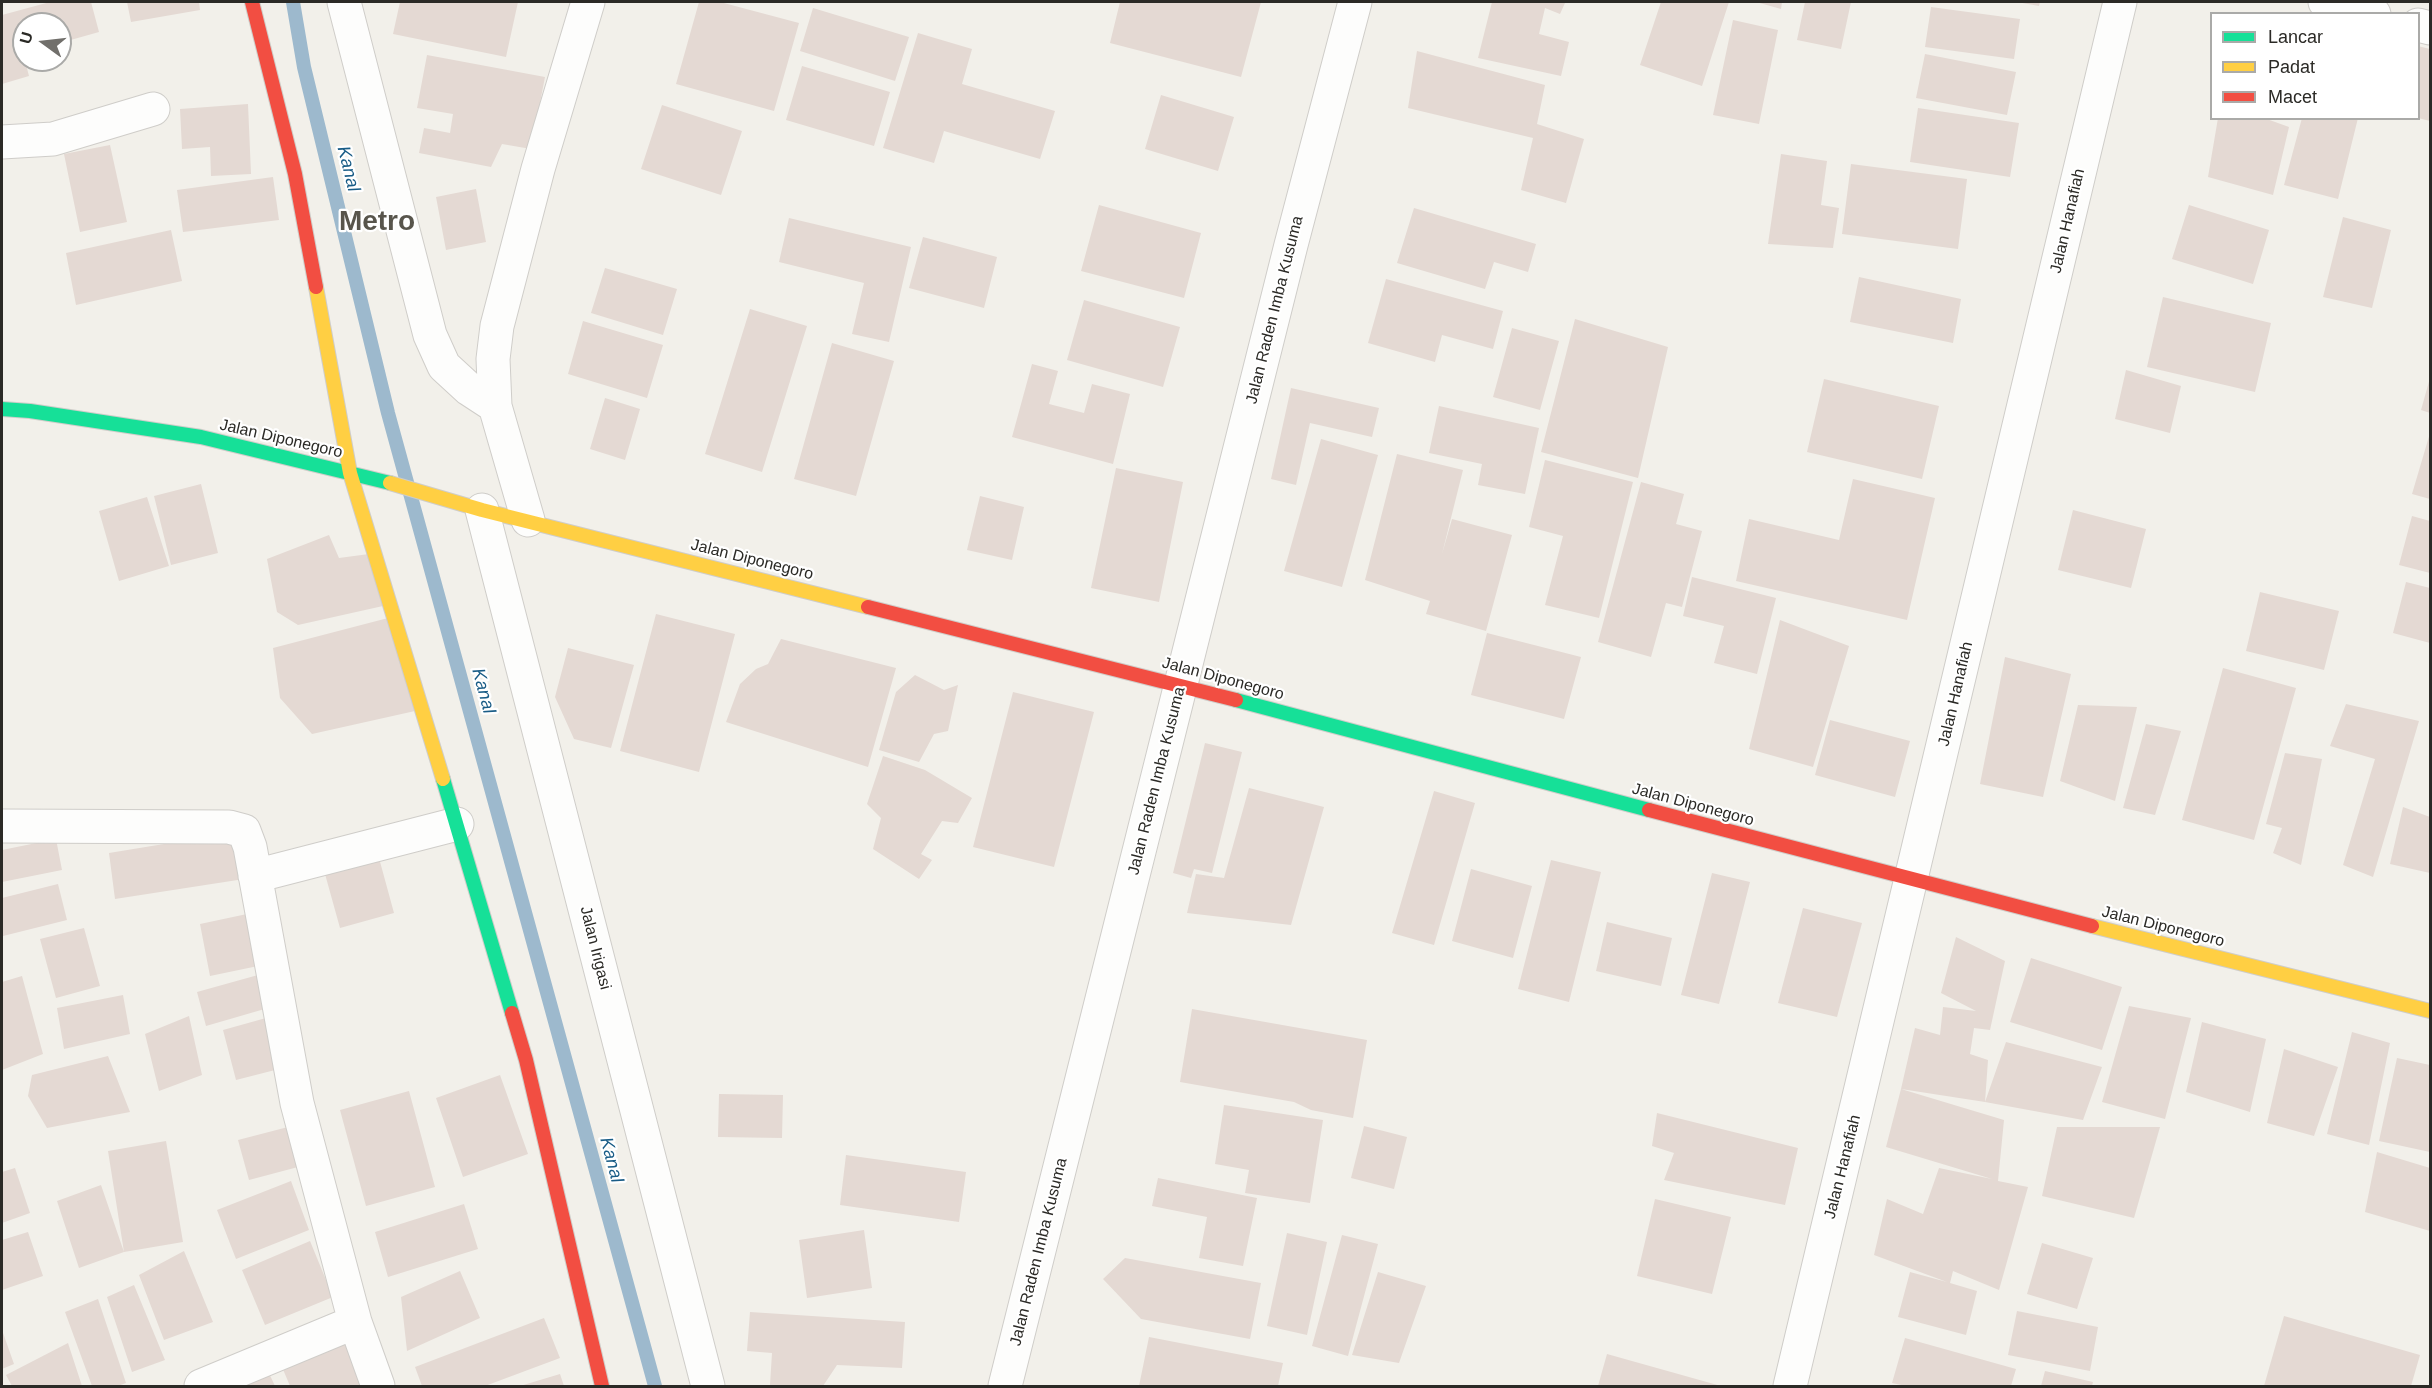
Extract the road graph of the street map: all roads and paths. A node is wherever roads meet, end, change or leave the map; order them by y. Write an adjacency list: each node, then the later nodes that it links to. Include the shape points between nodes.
1 (252, 2): 12 (street, via 295,174)
2 (344, 2): 10 (street, via 430,335 444,366 469,390)
3 (588, 2): 10 (street, via 497,326 493,359)
4 (1355, 2): 15 (street, Jalan Raden Imba Kusuma)
5 (2120, 2): 19 (street, Jalan Hanafiah)
6 (2325, 2): 7 (street)
7 (2366, 12)
8 (153, 109): 9 (street, via 52,139)
9 (2, 142)
10 (495, 406): 14 (street)
11 (2, 409): 12 (street, Jalan Diponegoro, via 201,438)
12 (350, 473): 13 (street, Jalan Diponegoro); 16 (street)
13 (474, 507): 14 (street, Jalan Diponegoro); 25 (street, Jalan Irigasi)
14 (528, 520): 15 (street, Jalan Diponegoro)
15 (1181, 685): 19 (street, Jalan Diponegoro); 26 (street, Jalan Raden Imba Kusuma)
16 (457, 824): 18 (street); 24 (street, via 526,1060)
17 (2, 826): 18 (street, via 238,828 248,837)
18 (255, 876): 21 (street, via 297,1103)
19 (1912, 880): 20 (street, Jalan Diponegoro); 27 (street, Jalan Hanafiah)
20 (2430, 1011)
21 (355, 1322): 22 (street); 23 (street)
22 (201, 1386)
23 (378, 1386)
24 (602, 1386)
25 (708, 1386)
26 (1005, 1386)
27 (1790, 1386)

